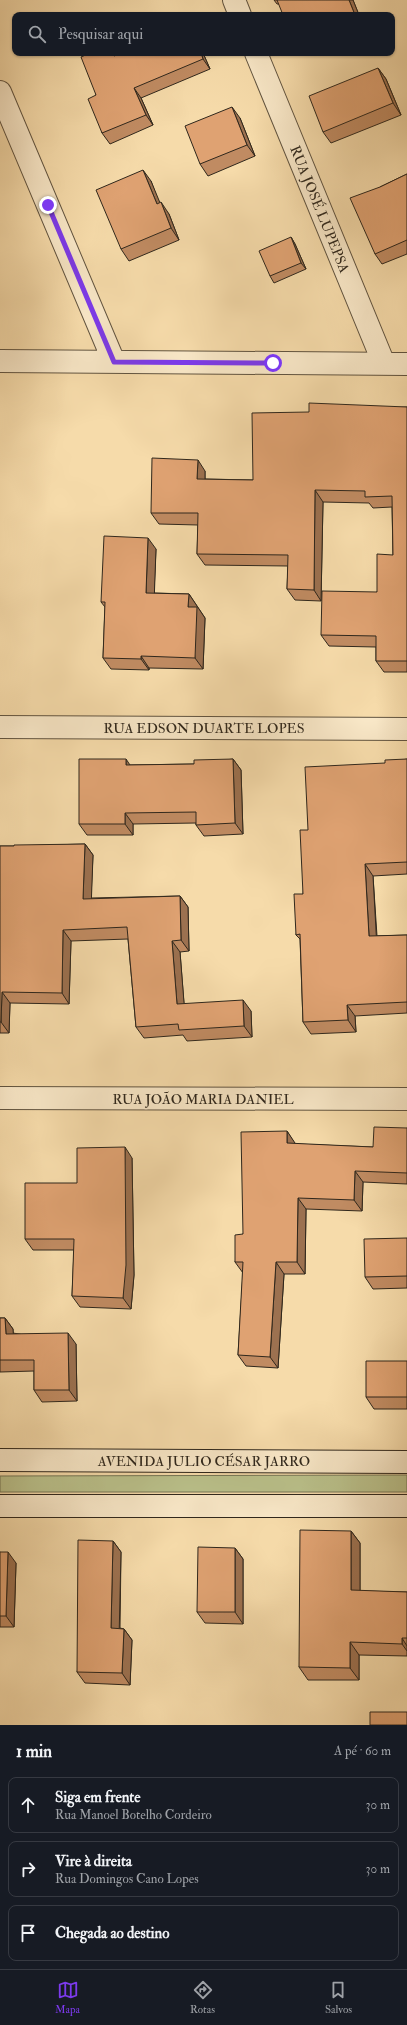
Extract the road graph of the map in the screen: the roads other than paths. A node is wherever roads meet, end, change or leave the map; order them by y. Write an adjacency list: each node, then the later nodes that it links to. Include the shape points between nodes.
1 (234, 0): 2 (street)
2 (239, 12)
3 (257, 56): 7 (street, RUA JOSÉ LUPEPSA)
4 (0, 92): 6 (street)
5 (0, 361): 6 (street)
6 (114, 362): 7 (street)
7 (384, 364): 8 (street)
8 (407, 364)
9 (0, 728): 10 (street, RUA EDSON DUARTE LOPES)
10 (407, 729)
11 (0, 1098): 12 (street, RUA JOÃO MARIA DANIEL)
12 (407, 1099)
13 (0, 1460): 14 (street, AVENIDA JULIO CÉSAR JARRO)
14 (407, 1462)
15 (0, 1506): 16 (street)
16 (407, 1506)

